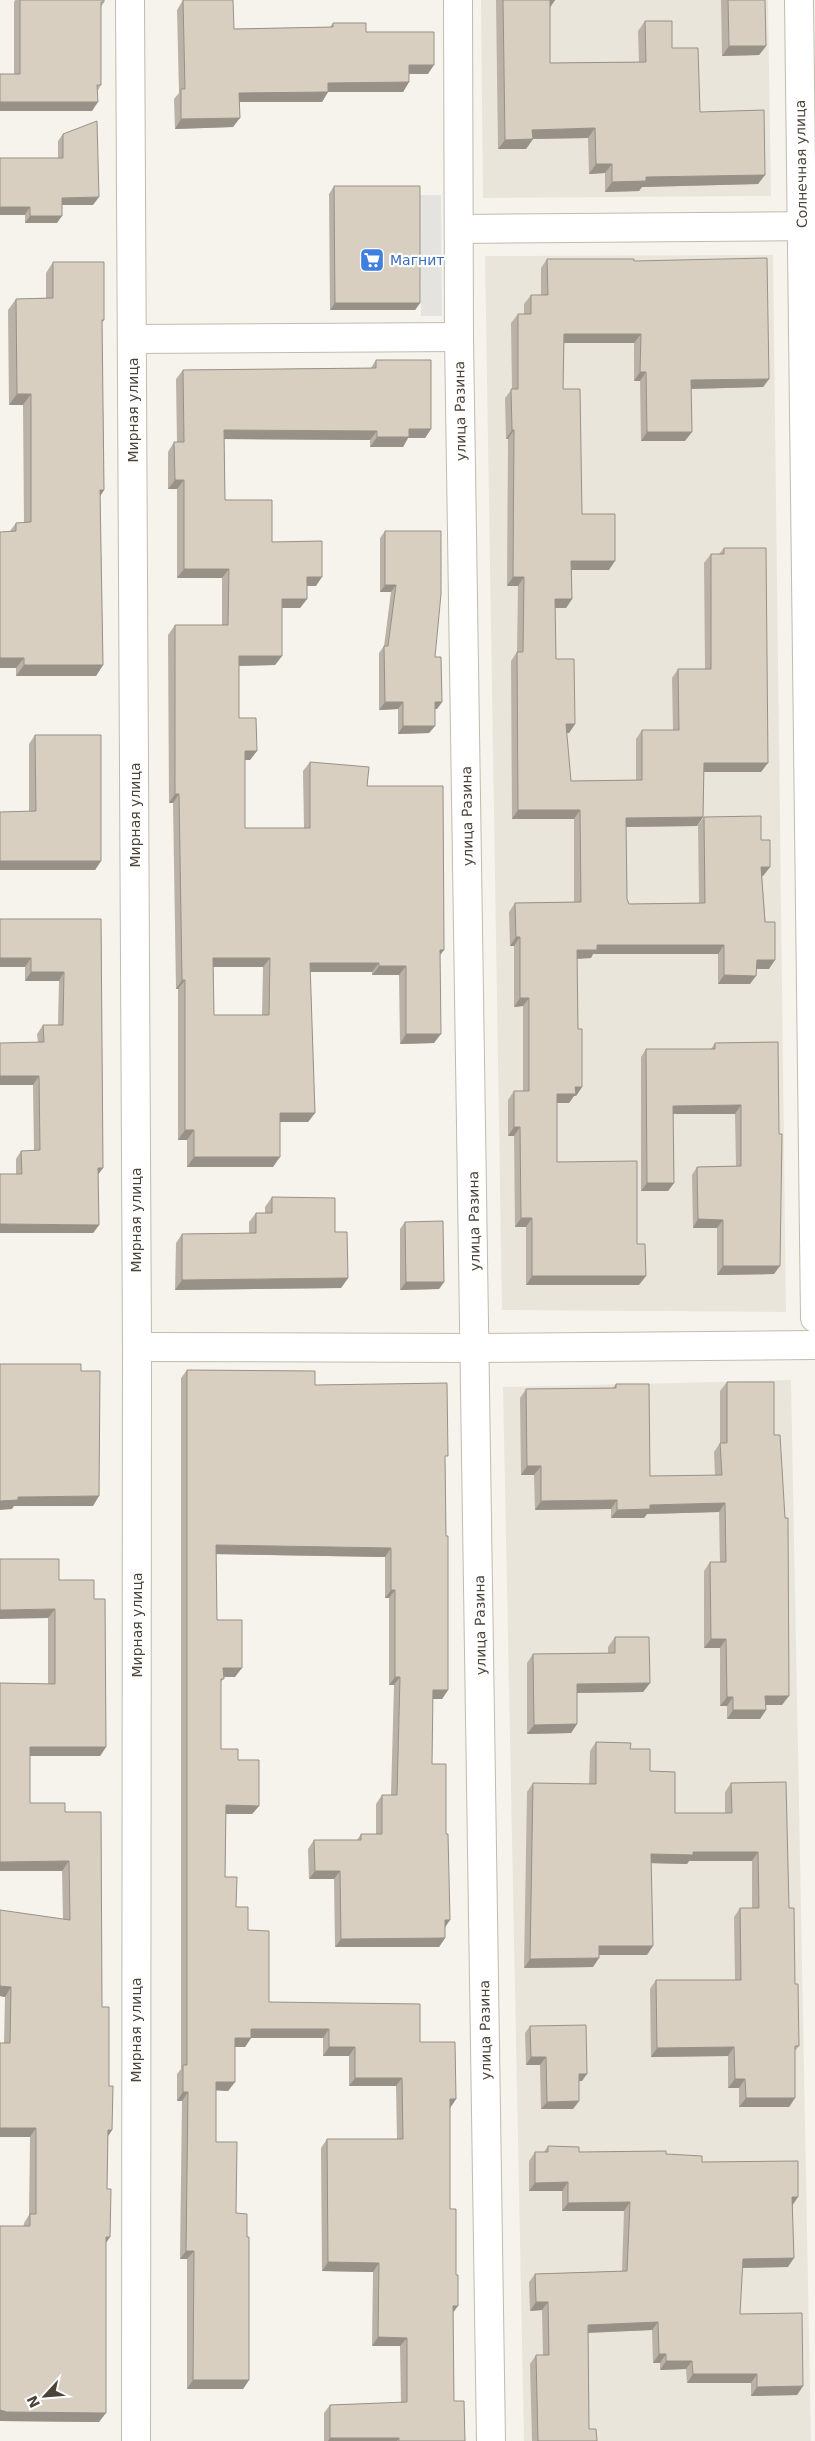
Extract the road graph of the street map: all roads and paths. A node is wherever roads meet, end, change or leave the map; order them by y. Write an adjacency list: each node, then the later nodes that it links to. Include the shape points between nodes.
1 (130, 0): 7 (street, Мирная улица)
2 (458, 0): 5 (street, улица Разина)
3 (798, 0): 4 (street, Солнечная улица)
4 (809, 226): 5 (street); 8 (street, Солнечная улица)
5 (459, 228): 6 (street, улица Разина)
6 (459, 337): 7 (street); 11 (street, улица Разина)
7 (133, 339): 10 (street, Мирная улица)
8 (815, 1318)
9 (815, 1345): 11 (street)
10 (137, 1347): 11 (street); 12 (street, Мирная улица)
11 (476, 1348): 13 (street, улица Разина)
12 (136, 2441)
13 (491, 2441)

